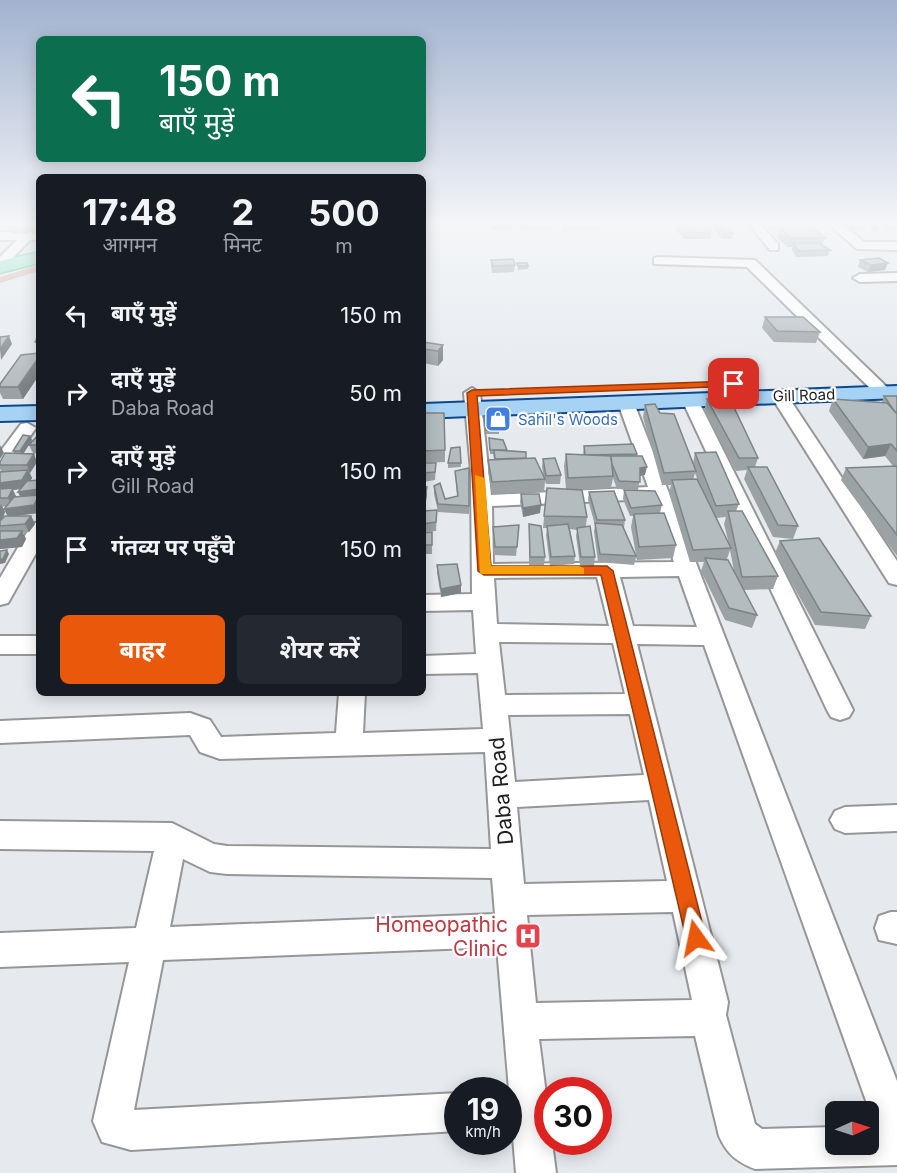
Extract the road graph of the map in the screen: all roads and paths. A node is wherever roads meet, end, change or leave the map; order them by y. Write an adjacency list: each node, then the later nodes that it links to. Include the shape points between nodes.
1 (766, 277): 4 (street)
2 (897, 277): 3 (street)
3 (860, 278)
4 (888, 386): 6 (main road, Gill Road); 8 (main road, Gill Road)
5 (426, 396): 8 (main road, Gill Road)
6 (779, 396): 7 (main road, Gill Road); 22 (street)
7 (690, 400): 9 (main road, Gill Road); 36 (street)
8 (473, 401): 9 (main road, Gill Road); 10 (main road, Gill Road); 16 (street, Daba Road)
9 (626, 403): 15 (street)
10 (426, 410)
11 (0, 414): 12 (main road)
12 (35, 423): 13 (main road); 14 (street)
13 (0, 429)
14 (0, 465)
15 (657, 493): 16 (street); 19 (street)
16 (481, 501): 20 (street, Daba Road)
17 (36, 540): 18 (street)
18 (31, 558): 23 (street)
19 (686, 569): 21 (street); 28 (street)
20 (484, 571): 21 (street); 24 (street, Daba Road)
21 (607, 571): 27 (street)
22 (897, 578)
23 (0, 597)
24 (484, 602): 25 (street); 26 (street, Daba Road)
25 (426, 603)
26 (488, 633): 27 (street); 31 (street, Daba Road)
27 (621, 635): 28 (street); 34 (street)
28 (711, 636): 53 (street)
29 (0, 645): 30 (street)
30 (36, 645)
31 (490, 663): 32 (street); 35 (street, Daba Road)
32 (426, 664)
33 (352, 696): 39 (street)
34 (639, 704): 35 (street); 40 (street)
35 (495, 705): 38 (street, Daba Road)
36 (840, 710)
37 (0, 732): 39 (street, via 190,724 198,725 210,744 220,748)
38 (496, 740): 39 (street); 41 (street, Daba Road)
39 (349, 744)
40 (662, 787): 41 (street); 47 (street)
41 (502, 795): 46 (street, Daba Road)
42 (897, 818): 43 (street)
43 (845, 820)
44 (0, 835): 45 (street)
45 (172, 837): 46 (street, via 210,858 227,860); 49 (street)
46 (506, 864): 48 (street, Daba Road)
47 (687, 896): 48 (street); 51 (street, via 710,1002)
48 (510, 915): 49 (street); 52 (street, Daba Road)
49 (148, 944): 50 (street); 55 (street, via 112,1121 116,1128)
50 (0, 951)
51 (708, 1015): 52 (street); 58 (street, via 739,1136 744,1142 755,1149)
52 (519, 1021): 54 (street, Daba Road)
53 (886, 1073): 57 (street)
54 (518, 1077)
55 (444, 1113)
56 (522, 1122): 59 (street, Daba Road)
57 (897, 1132)
58 (897, 1145)
59 (536, 1173)

